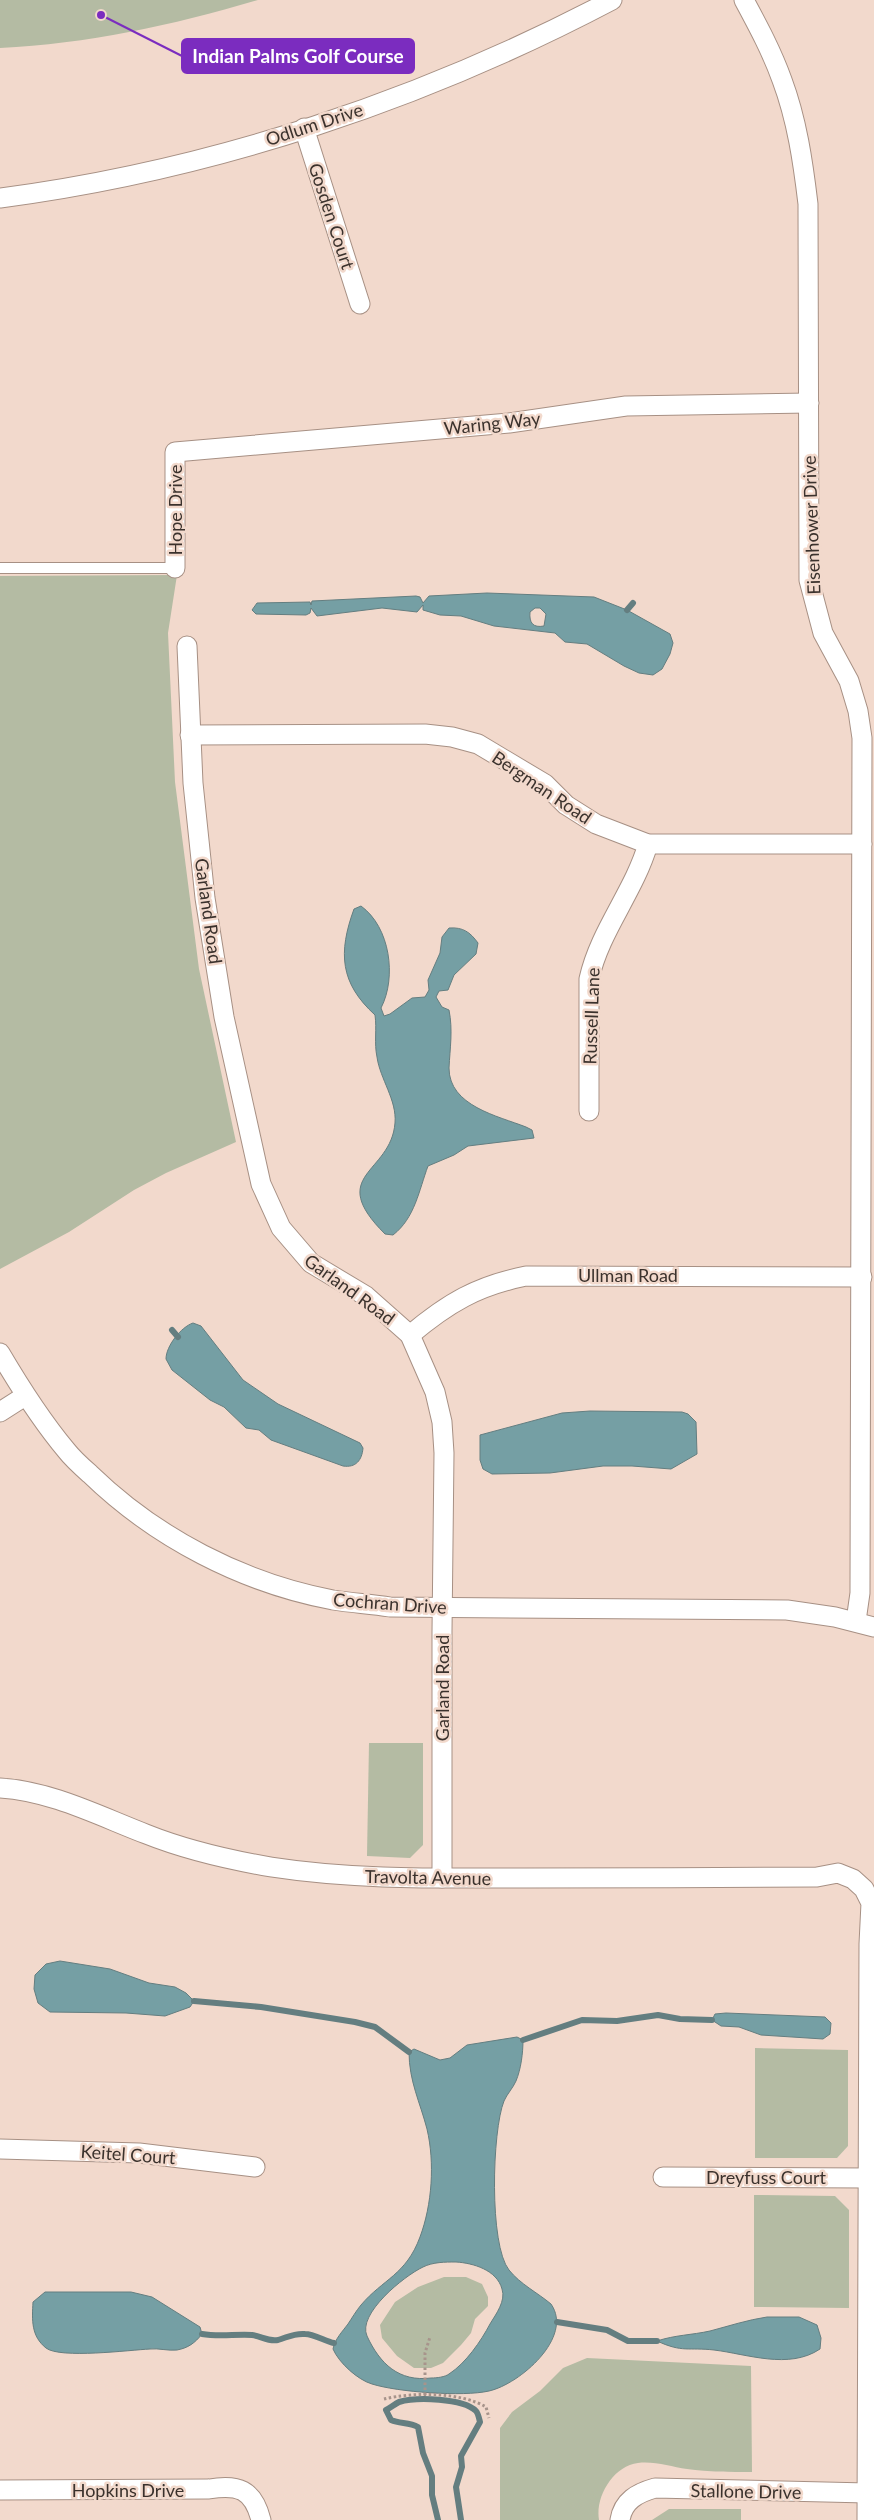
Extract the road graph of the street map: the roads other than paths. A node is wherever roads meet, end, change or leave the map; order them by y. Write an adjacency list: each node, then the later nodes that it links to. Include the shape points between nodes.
1 (612, 0): 3 (street, Odlum Drive, via 462,71)
2 (744, 0): 6 (street, Eisenhower Drive, via 782,80 802,159 808,204)
3 (304, 128): 4 (street, Odlum Drive, via 154,171); 5 (street, Gosden Court)
4 (0, 198)
5 (360, 304)
6 (809, 403): 7 (street, Waring Way, via 626,406 509,423); 13 (street, Eisenhower Drive, via 809,580 822,632 849,681 858,711 862,738)
7 (175, 452): 9 (street, Hope Drive)
8 (0, 568): 9 (lane)
9 (175, 568)
10 (187, 646): 11 (street, Garland Road)
11 (190, 735): 12 (street, Bergman Road, via 424,734 452,737 478,744 514,764 596,824); 16 (street, Garland Road, via 205,898 224,1017 261,1184 281,1228 300,1252 311,1263 366,1296)
12 (648, 844): 13 (street, Bergman Road); 14 (street, Russell Lane, via 635,881 593,959 589,979)
13 (862, 844): 15 (street, Eisenhower Drive)
14 (589, 1111)
15 (862, 1277): 16 (street, Ullman Road, via 526,1276 502,1281 450,1303); 21 (street, Eisenhower Drive, via 860,1593)
16 (410, 1335): 20 (street, Garland Road, via 436,1392 442,1422)
17 (0, 1353): 18 (street, Cochran Drive)
18 (25, 1396): 19 (street); 20 (street, Cochran Drive, via 67,1452 112,1495 158,1529 223,1565 269,1583 333,1600)
19 (0, 1412)
20 (443, 1608): 21 (street, Cochran Drive, via 787,1610); 24 (street, Garland Road)
21 (856, 1621): 22 (street, Cochran Drive)
22 (874, 1627)
23 (0, 1788): 24 (street, Travolta Avenue, via 49,1797 175,1844 254,1864 351,1876)
24 (442, 1878): 28 (street, Travolta Avenue, via 817,1878 838,1873 853,1878 871,1903 872,1920 869,1944)
25 (0, 2149): 26 (street, Keitel Court, via 140,2153)
26 (255, 2167)
27 (663, 2177): 28 (street, Dreyfuss Court)
28 (868, 2178): 30 (street)
29 (0, 2490): 31 (street, Hopkins Drive, via 209,2490 228,2486 252,2498)
30 (867, 2493): 32 (street, Stallone Drive, via 654,2488 629,2500); 33 (street)
31 (261, 2520)
32 (620, 2520)
33 (867, 2520)

